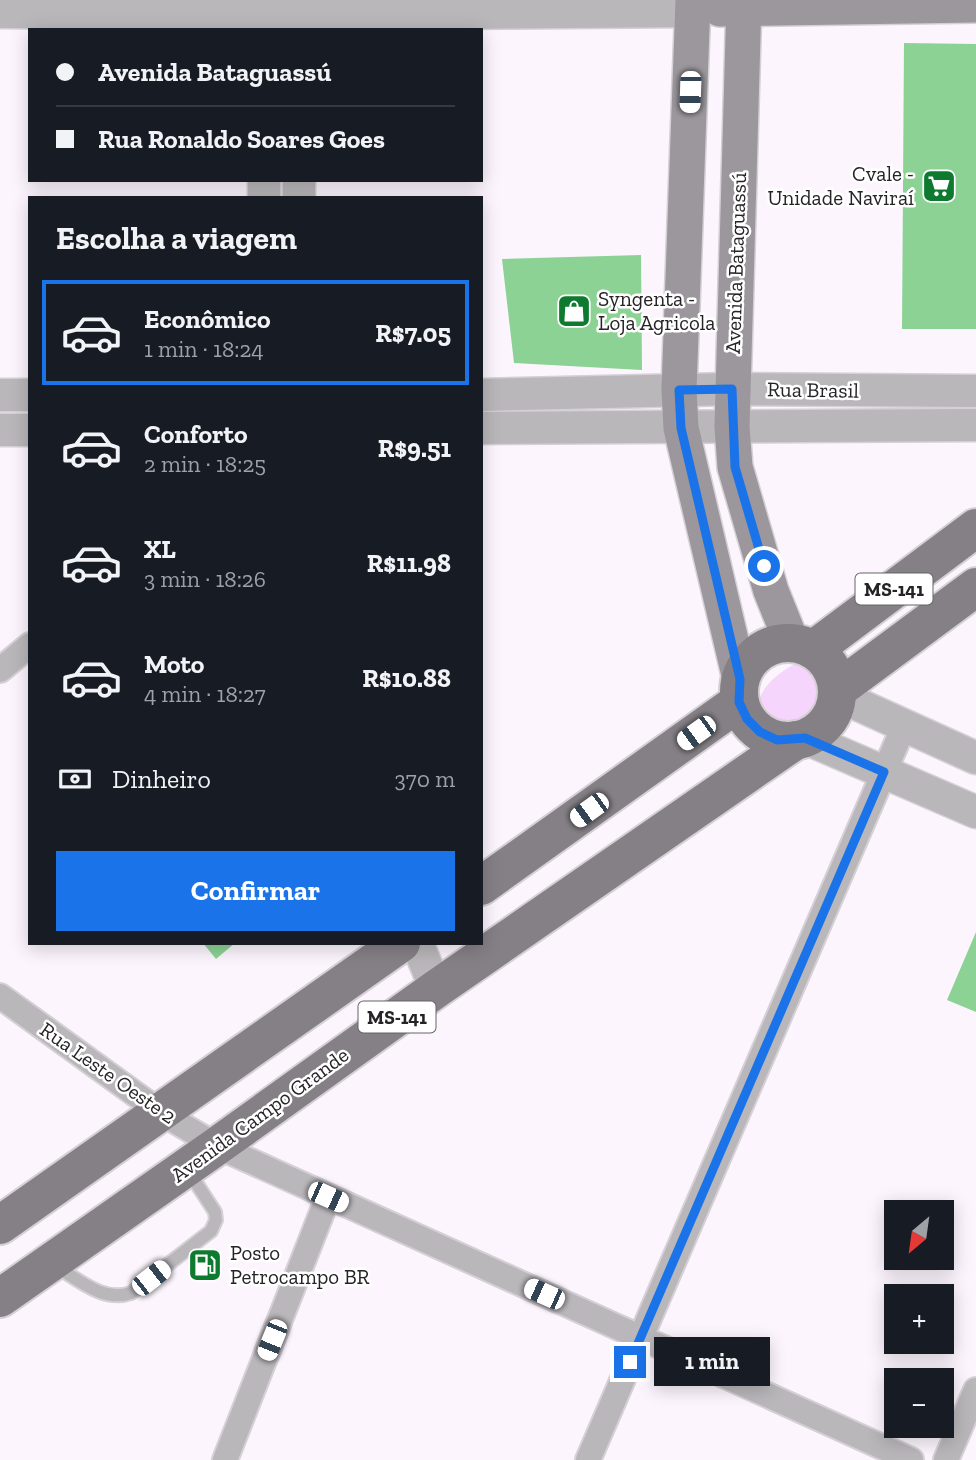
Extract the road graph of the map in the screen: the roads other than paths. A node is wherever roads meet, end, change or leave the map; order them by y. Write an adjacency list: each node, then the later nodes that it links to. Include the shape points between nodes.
1 (744, 5): 2 (main road); 3 (main road); 7 (main road, Avenida Bataguassú)
2 (976, 5)
3 (693, 6): 6 (street); 8 (main road)
4 (0, 12): 5 (street)
5 (261, 14): 6 (street)
6 (303, 14)
7 (732, 389): 8 (street, Rua Brasil); 9 (street, Rua Brasil); 14 (main road, Avenida Bataguassú)
8 (679, 390): 12 (street, Rua Brasil); 16 (main road)
9 (976, 391)
10 (0, 395): 11 (street)
11 (28, 395)
12 (483, 395)
13 (976, 425): 14 (street, Rua Brasil)
14 (732, 427): 16 (street, Rua Brasil); 21 (main road, Avenida Bataguassú, via 735,467 771,591)
15 (483, 428): 16 (street, Rua Brasil)
16 (681, 428): 24 (main road)
17 (0, 430): 18 (street)
18 (28, 430)
19 (976, 528): 21 (main road, MS-141)
20 (976, 587): 25 (main road, MS-141)
21 (802, 646): 24 (main road, via 769,646 751,659); 25 (main road, via 830,667)
22 (28, 647): 23 (street)
23 (0, 670)
24 (740, 691): 27 (main road, via 747,719 760,732 777,740); 31 (main road)
25 (837, 692): 26 (street); 27 (main road, via 832,713 821,728)
26 (904, 726): 28 (street); 29 (street)
27 (800, 739): 29 (street); 34 (main road, Avenida Campo Grande / MS-141)
28 (976, 758)
29 (884, 772): 30 (street); 43 (street)
30 (976, 812)
31 (483, 884)
32 (398, 945): 36 (main road, MS-141)
33 (418, 945): 34 (street)
34 (436, 989): 37 (main road, Avenida Campo Grande / MS-141)
35 (0, 996): 36 (street, Rua Leste Oeste 2)
36 (160, 1112): 37 (street, Rua Leste Oeste 2); 40 (main road, MS-141)
37 (217, 1146): 38 (main road, Avenida Campo Grande / MS-141); 39 (street, Rua Leste Oeste 2)
38 (186, 1168): 41 (main road, Avenida Campo Grande / MS-141); 41 (lane, via 216,1220 211,1231 131,1293 104,1295)
39 (328, 1197): 43 (street, Rua Leste Oeste 2); 45 (street)
40 (0, 1225)
41 (51, 1263): 42 (main road, Avenida Campo Grande / MS-141)
42 (0, 1298)
43 (640, 1338): 46 (street); 47 (street, Rua Leste Oeste 2)
44 (976, 1390): 48 (street)
45 (225, 1460)
46 (588, 1460)
47 (911, 1460)
48 (946, 1460)

